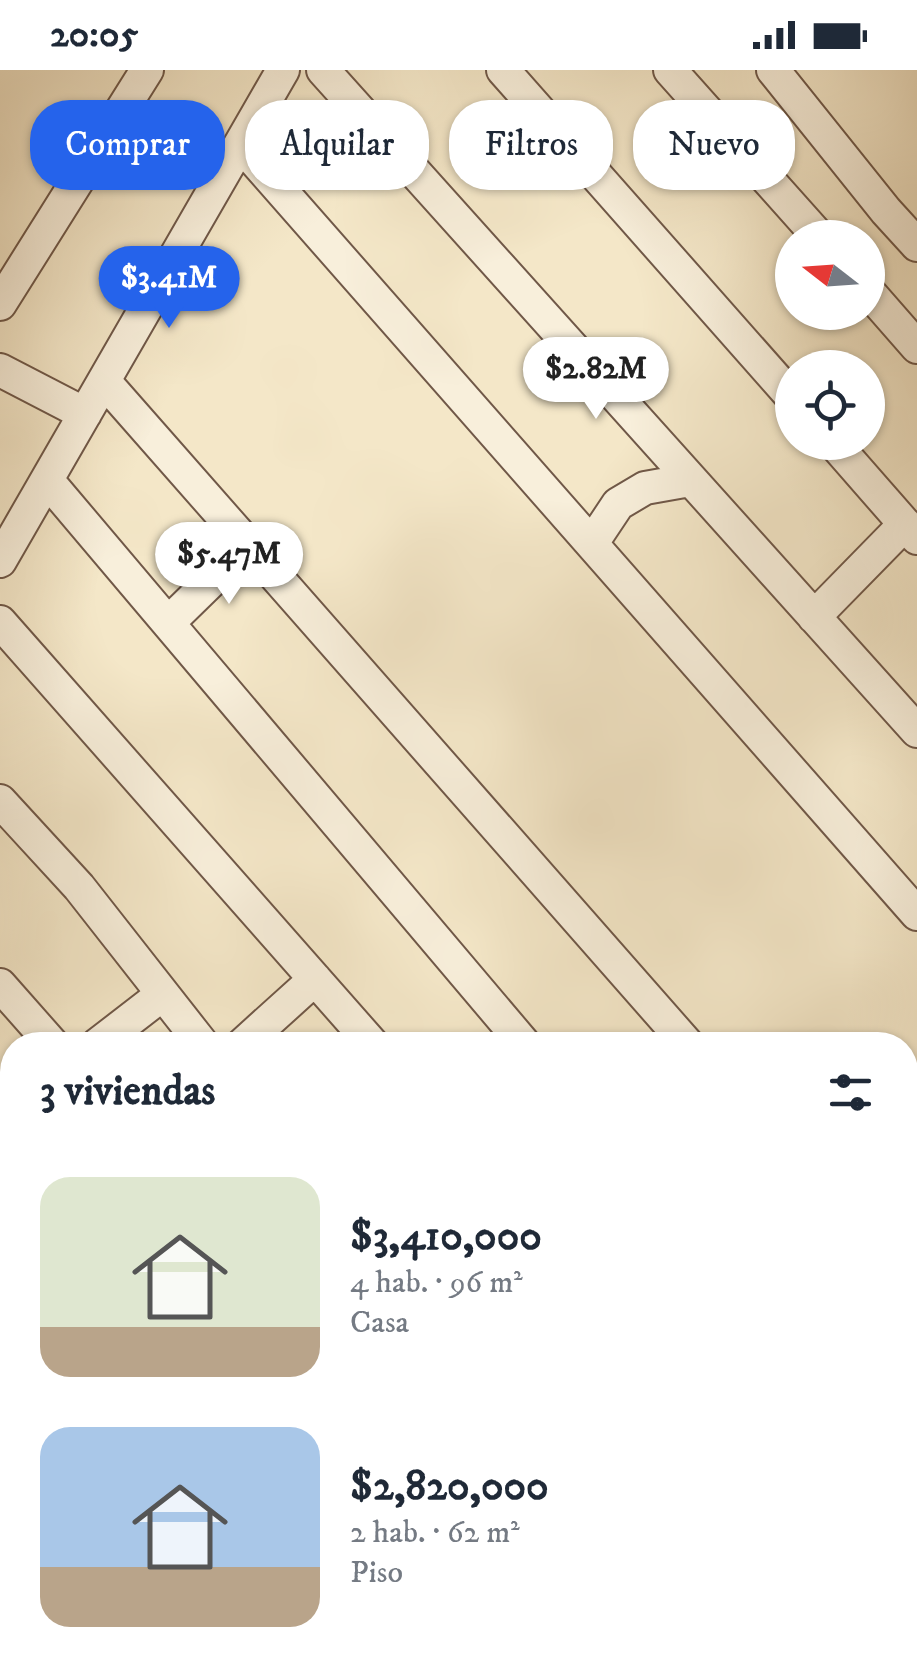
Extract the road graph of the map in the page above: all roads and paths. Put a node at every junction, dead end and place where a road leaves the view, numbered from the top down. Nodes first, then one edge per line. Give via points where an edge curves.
1 (147, 70) edge
2 (283, 70) edge
3 (323, 70) edge
4 (503, 70) edge
5 (670, 70) edge
6 (772, 70) edge
7 (241, 144) junction
8 (804, 220) edge
9 (917, 244) edge
10 (0, 304) edge
11 (885, 310) edge
12 (917, 347) edge
13 (0, 370) edge
14 (775, 378) edge
15 (104, 381) junction
16 (85, 414) junction
17 (848, 460) edge
18 (47, 480) junction
19 (690, 480) junction
20 (911, 531) edge
21 (592, 544) junction
22 (247, 546) junction
23 (0, 561) edge
24 (814, 617) junction
25 (0, 622) edge
26 (168, 623) junction
27 (917, 732) edge
28 (0, 801) edge
29 (917, 914) edge
30 (315, 979) junction
31 (0, 985) edge
32 (163, 994) junction
33 (42, 1032) edge
34 (115, 1032) edge
35 (193, 1032) edge
36 (256, 1032) edge
37 (362, 1032) edge
38 (513, 1032) edge
39 (677, 1032) edge

1 - 10 street
2 - 7 street
3 - 19 street
4 - 14 street
5 - 8 street
6 - 9 street
7 - 15 street
7 - 21 street
11 - 12 street
13 - 16 street
15 - 16 street
15 - 22 street
16 - 18 street
17 - 20 street
18 - 23 street
18 - 26 street
19 - 21 street via 644,488 618,504
19 - 24 street
20 - 24 street
21 - 29 street
22 - 26 street
22 - 39 street
24 - 27 street
25 - 30 street
26 - 38 street
28 - 32 street
30 - 36 street
30 - 37 street
31 - 33 street
32 - 34 street
32 - 35 street

